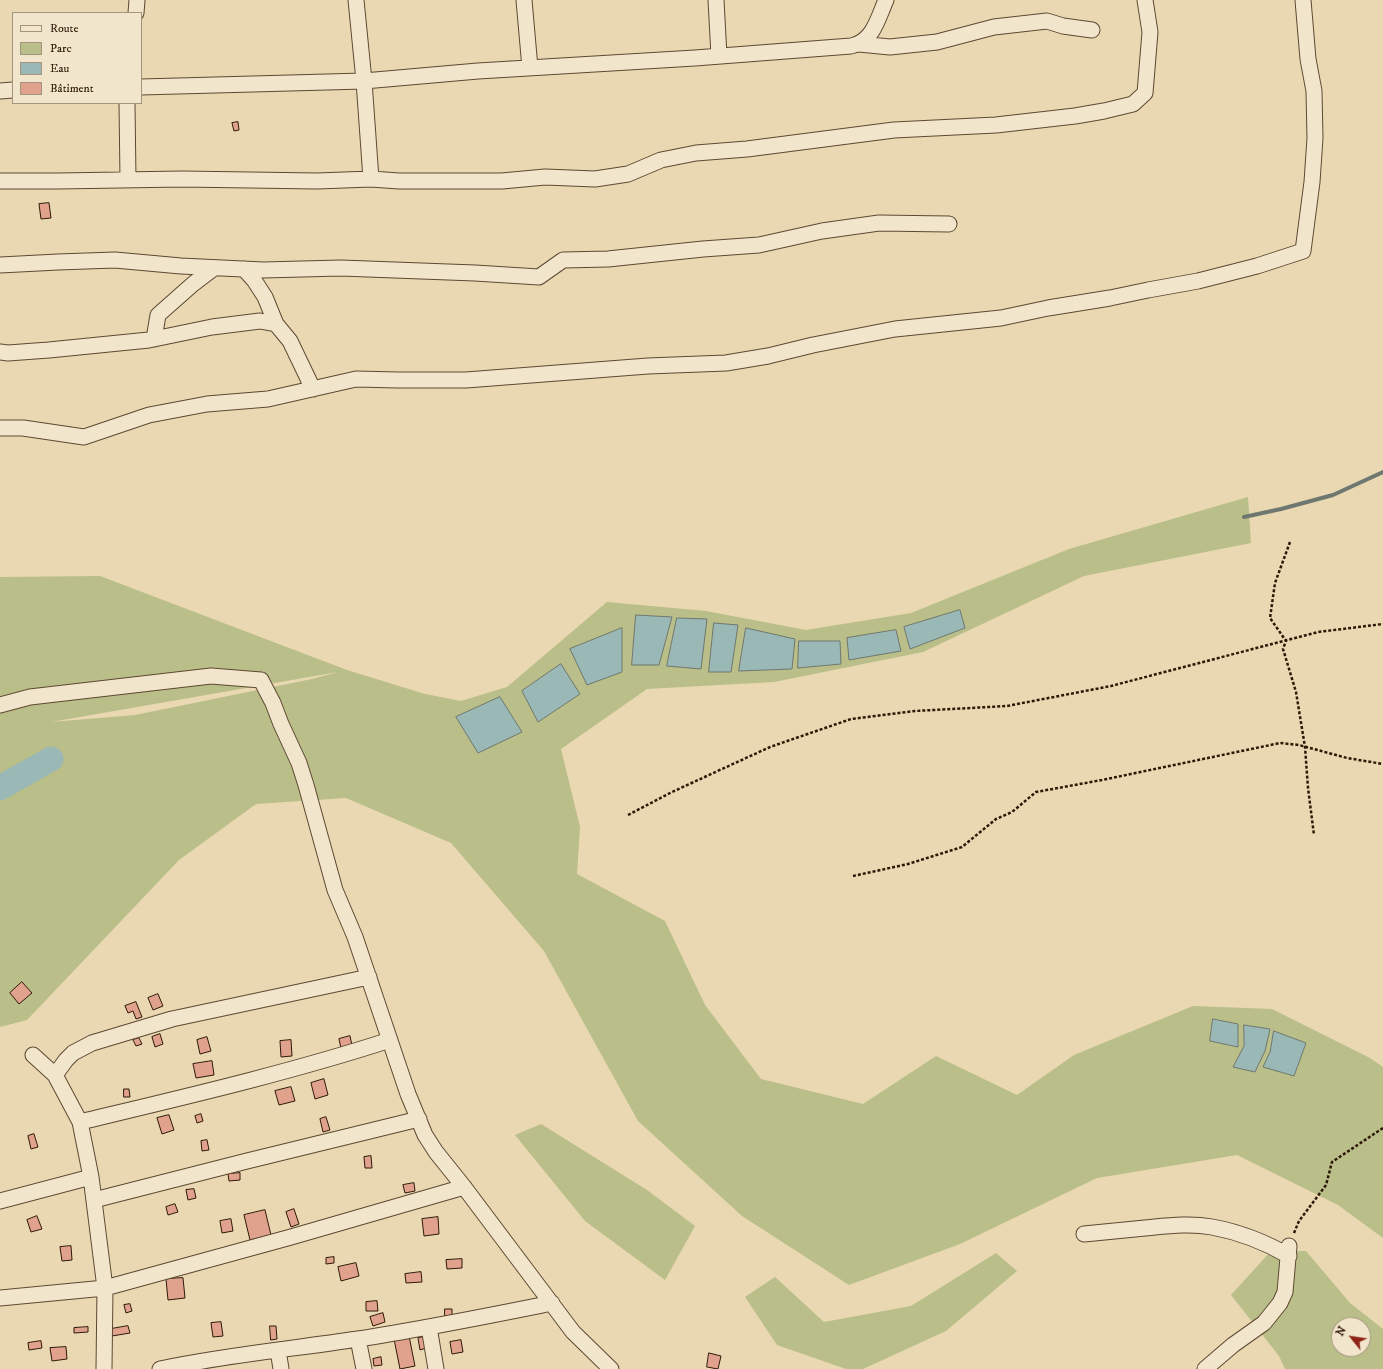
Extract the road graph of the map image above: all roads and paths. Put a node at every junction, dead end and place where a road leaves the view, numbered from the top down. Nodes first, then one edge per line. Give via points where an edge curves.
1 (137, 0) edge
2 (356, 0) edge
3 (524, 0) edge
4 (716, 0) edge
5 (886, 0) edge
6 (1145, 0) edge
7 (1303, 0) edge
8 (136, 12) edge
9 (1092, 30) dead end
10 (859, 44) junction
11 (719, 56) junction
12 (530, 68) junction
13 (364, 82) junction
14 (142, 87) edge
15 (12, 90) edge
16 (0, 91) edge
17 (127, 104) edge
18 (371, 179) junction
19 (128, 180) junction
20 (0, 181) edge
21 (949, 224) dead end
22 (0, 265) edge
23 (214, 268) junction
24 (244, 269) junction
25 (276, 324) junction
26 (154, 339) junction
27 (0, 352) edge
28 (313, 389) junction
29 (0, 428) edge
30 (1290, 542) dead end
31 (1383, 624) edge
32 (1286, 641) junction
33 (0, 705) edge
34 (1305, 747) junction
35 (1383, 764) edge
36 (628, 815) dead end
37 (1314, 835) dead end
38 (853, 876) dead end
39 (369, 977) junction
40 (390, 1040) junction
41 (33, 1056) dead end
42 (54, 1075) junction
43 (419, 1120) junction
44 (80, 1122) junction
45 (1383, 1128) edge
46 (91, 1177) junction
47 (464, 1187) junction
48 (94, 1200) junction
49 (0, 1201) edge
50 (1084, 1234) dead end
51 (1289, 1250) junction
52 (105, 1288) junction
53 (0, 1298) edge
54 (552, 1303) junction
55 (429, 1327) junction
56 (358, 1339) junction
57 (278, 1350) junction
58 (104, 1369) edge
59 (160, 1369) edge
60 (282, 1369) edge
61 (364, 1369) edge
62 (436, 1369) edge
63 (611, 1369) edge
64 (1205, 1369) edge

1 - 8 street
2 - 13 street
3 - 12 street
4 - 11 street
5 - 10 street via 872,32
6 - 18 street via 1150,32 1145,93 1133,104 1104,111 996,125 894,130 696,153 661,160 628,174 602,178 502,181
7 - 28 street via 1308,59 1314,91 1315,138 1303,251 1198,281 1001,318 895,329 726,363 648,366 466,380 356,379
9 - 10 street via 1048,21 994,27 937,42 890,47
10 - 11 street
11 - 12 street
12 - 13 street
13 - 14 street
13 - 18 street
15 - 16 street
17 - 19 street
18 - 19 street
19 - 20 street
21 - 24 street via 879,223 822,231 759,245 608,259 564,260 539,277 341,268
22 - 23 street via 115,260
23 - 24 street
23 - 26 street via 158,315
24 - 25 street via 266,296
25 - 26 street via 260,321 212,326
25 - 28 street via 290,341
26 - 27 street via 56,350
28 - 29 street via 268,399 207,404 149,415 84,437 23,428
30 - 32 path via 1275,582 1270,618
31 - 32 path via 1318,632
32 - 34 path via 1283,649 1296,692
32 - 36 path via 1111,686 1007,706 915,711 851,719 770,747
33 - 39 street via 30,697 211,676 261,680 298,762 335,890
34 - 35 path
34 - 37 path
34 - 38 path via 1280,743 1036,792 1012,812 996,819 962,847 908,864
39 - 40 street
39 - 42 street via 172,1019 92,1043 74,1053
40 - 43 street
40 - 44 street via 336,1058
41 - 42 street
42 - 44 street
43 - 47 street via 436,1152
43 - 48 street
44 - 46 street
45 - 51 path via 1332,1162 1326,1185 1300,1221
46 - 48 street
46 - 49 street
47 - 52 street
47 - 54 street
48 - 52 street
50 - 51 street via 1163,1226 1211,1227
51 - 64 street via 1285,1292 1280,1303 1264,1323
52 - 53 street
52 - 58 street
54 - 55 street
54 - 63 street via 574,1332
55 - 56 street
55 - 62 street
56 - 57 street
56 - 61 street
57 - 59 street
57 - 60 street

